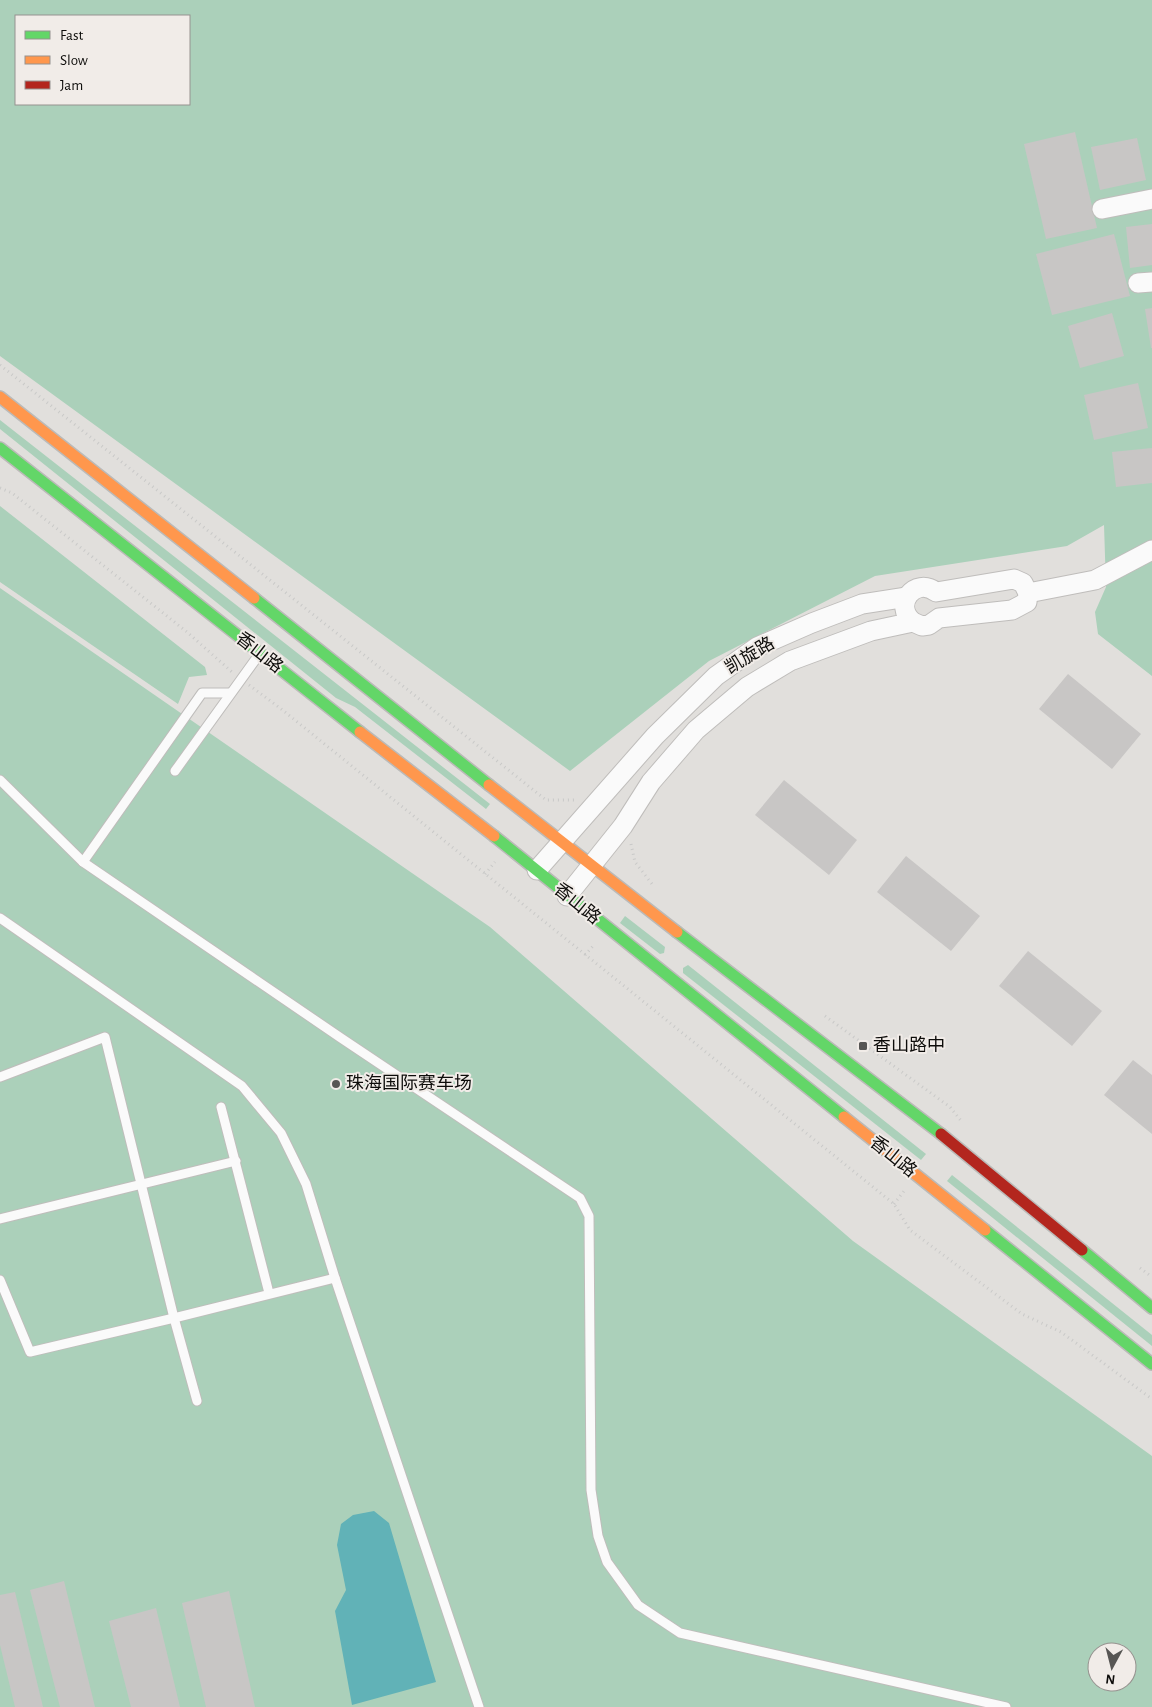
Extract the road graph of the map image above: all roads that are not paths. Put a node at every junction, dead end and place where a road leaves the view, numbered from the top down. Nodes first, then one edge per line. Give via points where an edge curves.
1 (1152, 199) edge
2 (1102, 209) dead end
3 (0, 397) edge
4 (0, 448) edge
5 (1152, 550) edge
6 (936, 592) junction
7 (1028, 593) junction
8 (906, 598) junction
9 (939, 618) junction
10 (913, 622) junction
11 (260, 654) junction
12 (230, 693) junction
13 (175, 771) dead end
14 (0, 780) edge
15 (562, 842) junction
16 (83, 862) junction
17 (591, 866) junction
18 (537, 870) junction
19 (567, 896) junction
20 (0, 918) edge
21 (0, 1077) edge
22 (222, 1107) dead end
23 (236, 1161) junction
24 (141, 1184) junction
25 (0, 1219) edge
26 (335, 1278) junction
27 (0, 1280) edge
28 (270, 1293) junction
29 (1152, 1308) edge
30 (174, 1318) junction
31 (1152, 1364) edge
32 (197, 1402) dead end
33 (478, 1707) edge
34 (1006, 1707) edge

1 - 2 street
3 - 15 main road
4 - 11 main road, 香山路
5 - 7 street via 1095,580
6 - 7 street, 凯旋路 via 1014,579 1023,583
6 - 8 street, 凯旋路 via 922,587
6 - 9 street via 943,606
7 - 9 street, 凯旋路 via 1027,602 1012,610
8 - 10 street via 905,610
8 - 15 street, 凯旋路 via 862,604 812,623 757,647 716,676 655,736
9 - 10 street, 凯旋路 via 922,626
10 - 17 street, 凯旋路 via 831,644 790,661 747,686 683,745 651,782 623,826
11 - 12 lane
11 - 18 main road, 香山路
12 - 13 lane
12 - 16 lane via 202,693
14 - 16 lane
15 - 17 main road
15 - 18 street, 凯旋路
16 - 34 lane via 580,1198 589,1216 591,1490 598,1536 607,1562 638,1605 680,1633
17 - 19 street, 凯旋路
17 - 29 main road via 955,1146
18 - 19 main road, 香山路
19 - 31 main road, 香山路
20 - 26 lane via 242,1086 281,1133 306,1184
21 - 24 lane via 105,1037
22 - 23 lane
23 - 24 lane
23 - 28 lane
24 - 25 lane
24 - 30 lane
26 - 28 lane
26 - 33 lane
27 - 30 lane via 30,1352
28 - 30 lane
30 - 32 lane

